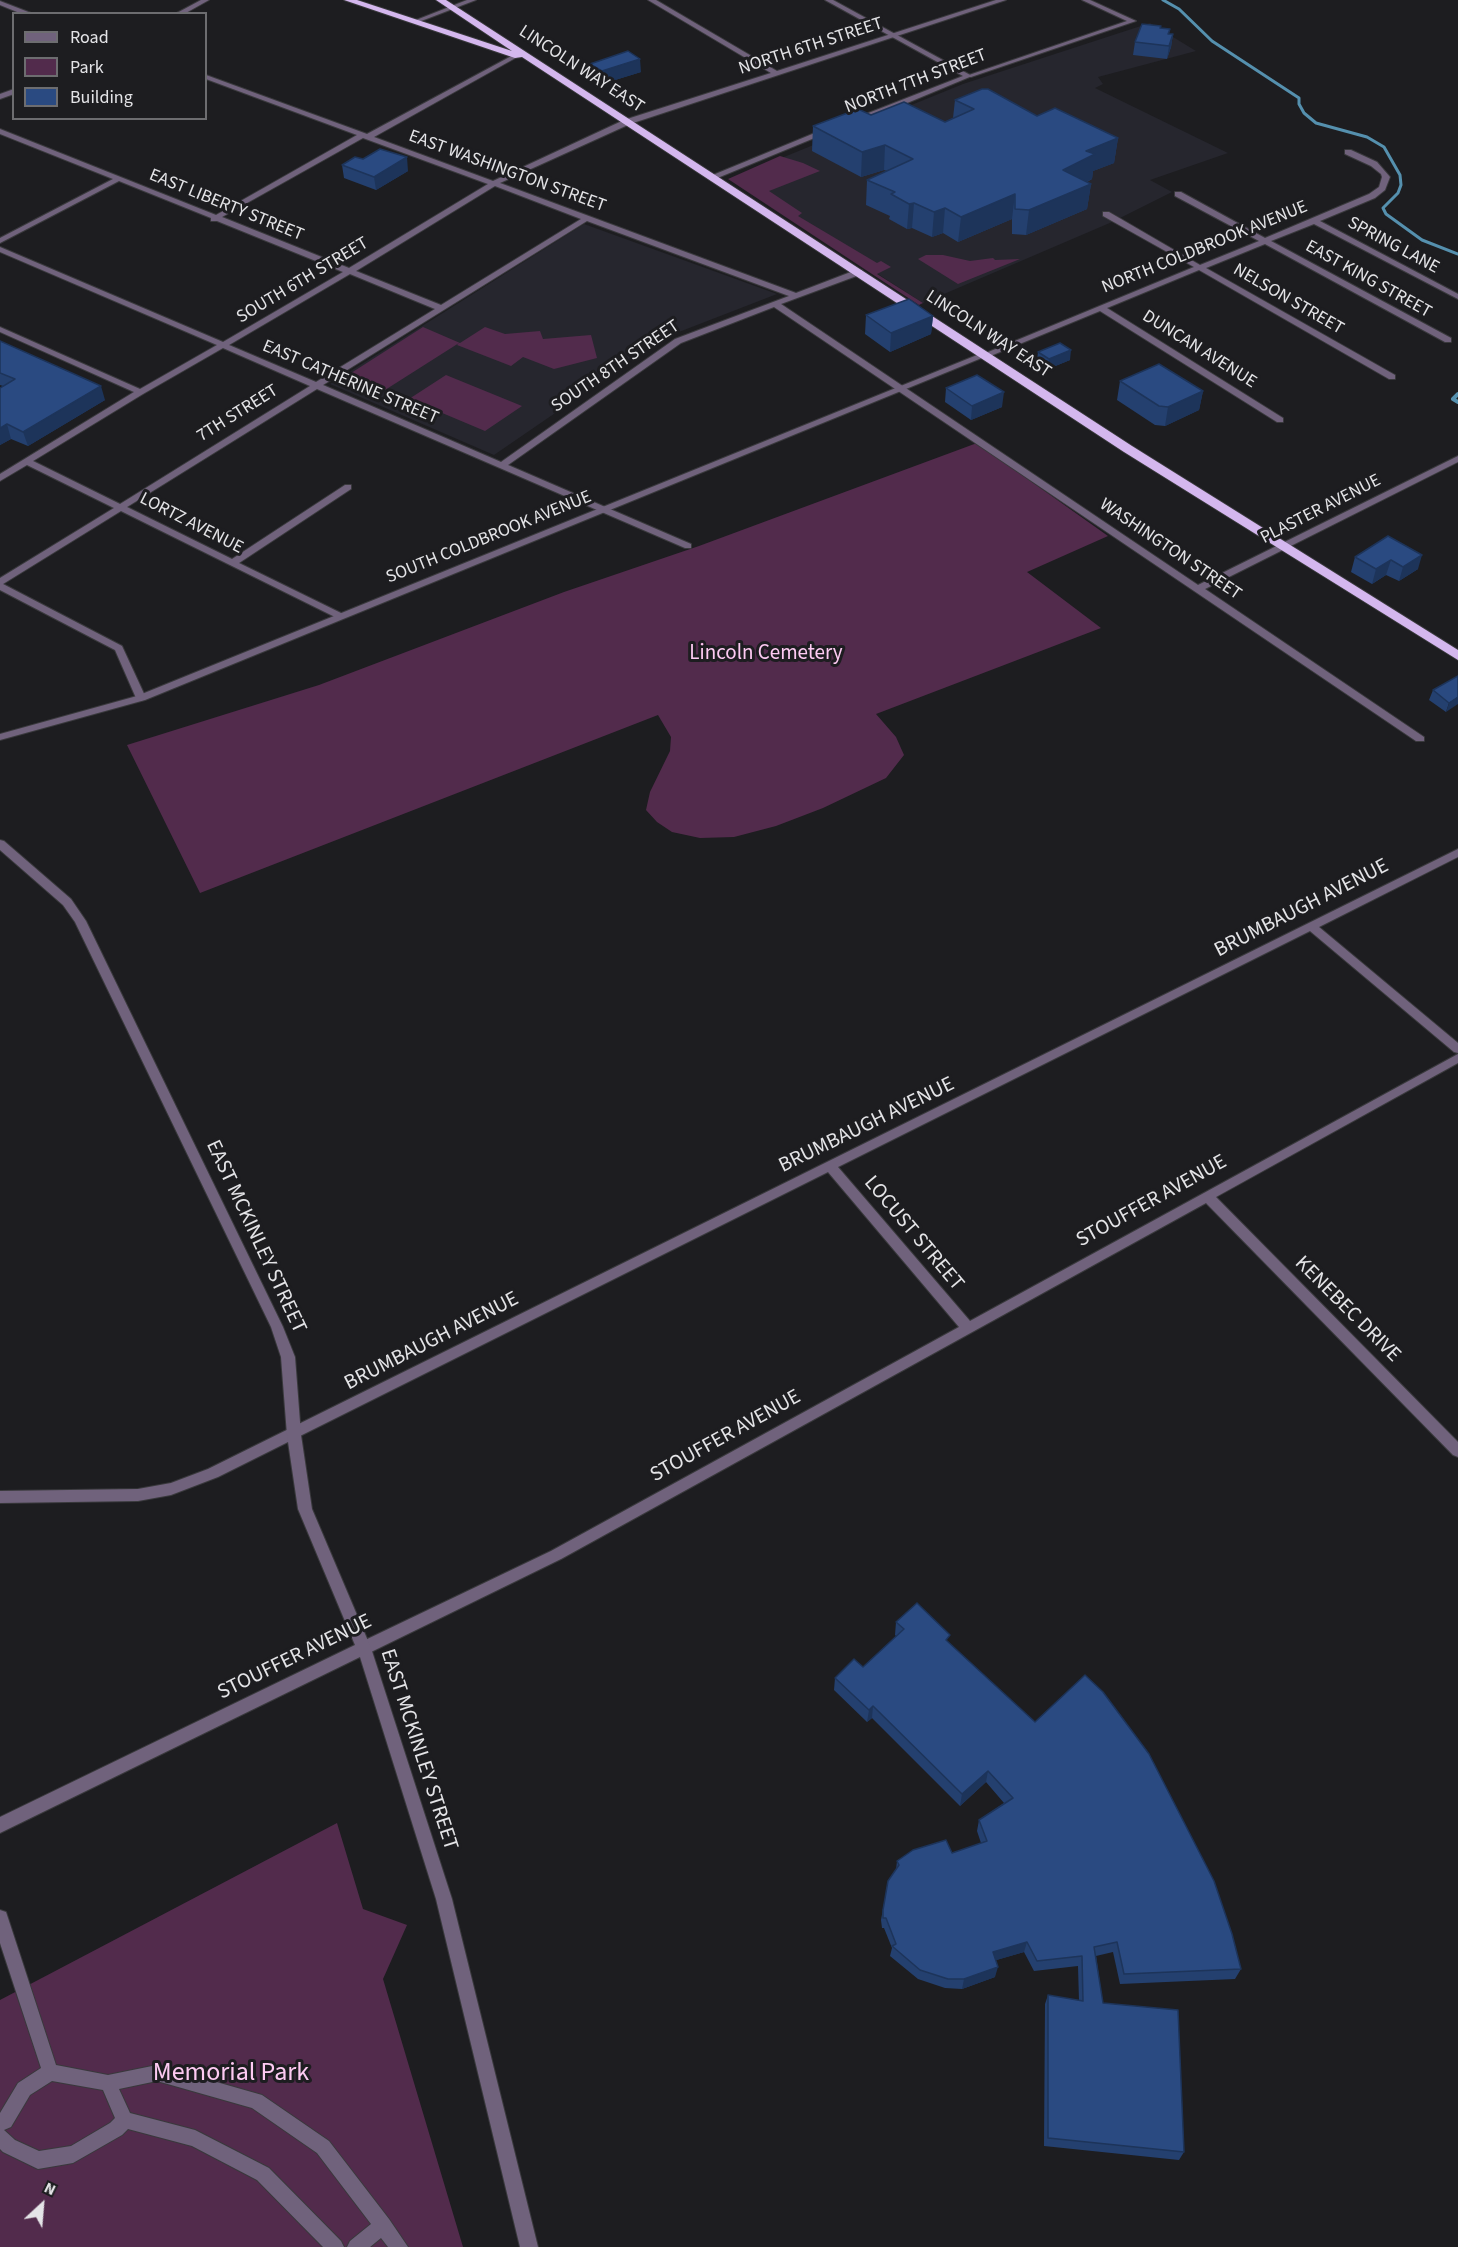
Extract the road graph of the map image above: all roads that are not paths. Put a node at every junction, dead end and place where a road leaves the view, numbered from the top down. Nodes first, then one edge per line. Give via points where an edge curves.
1 (206, 0) edge
2 (348, 0) edge
3 (440, 0) edge
4 (473, 0) edge
5 (651, 0) edge
6 (828, 0) edge
7 (1003, 0) edge
8 (1085, 0) edge
9 (0, 3) edge
10 (452, 8) junction
11 (24, 12) edge
12 (182, 12) edge
13 (414, 22) junction
14 (495, 35) junction
15 (894, 36) junction
16 (478, 44) junction
17 (517, 55) junction
18 (534, 60) junction
19 (777, 74) junction
20 (969, 76) junction
21 (207, 77) edge
22 (627, 122) junction
23 (848, 124) edge
24 (837, 128) edge
25 (0, 131) edge
26 (365, 136) junction
27 (1348, 152) dead end
28 (712, 177) junction
29 (118, 179) junction
30 (495, 183) junction
31 (1179, 194) dead end
32 (1106, 214) dead end
33 (586, 218) junction
34 (214, 219) junction
35 (1314, 221) junction
36 (1264, 240) junction
37 (0, 241) edge
38 (1160, 244) junction
39 (1151, 248) dead end
40 (0, 249) edge
41 (1178, 255) junction
42 (1169, 258) dead end
43 (1202, 267) junction
44 (349, 271) junction
45 (859, 272) junction
46 (797, 296) junction
47 (1458, 297) edge
48 (776, 304) junction
49 (441, 308) junction
50 (1101, 308) junction
51 (0, 329) edge
52 (1448, 340) dead end
53 (223, 346) junction
54 (985, 355) junction
55 (1392, 377) dead end
56 (316, 386) junction
57 (900, 390) junction
58 (140, 392) junction
59 (1280, 420) dead end
60 (1458, 459) edge
61 (28, 462) junction
62 (501, 466) junction
63 (0, 478) edge
64 (348, 487) dead end
65 (121, 507) junction
66 (603, 510) junction
67 (688, 546) dead end
68 (1284, 548) junction
69 (232, 563) junction
70 (0, 584) edge
71 (1198, 589) junction
72 (340, 616) junction
73 (1458, 656) edge
74 (141, 698) junction
75 (0, 737) edge
76 (1420, 739) dead end
77 (0, 844) edge
78 (1458, 853) edge
79 (1312, 927) junction
80 (1458, 1049) edge
81 (1458, 1058) edge
82 (830, 1166) junction
83 (1208, 1196) junction
84 (967, 1327) junction
85 (294, 1434) junction
86 (1458, 1451) edge
87 (0, 1497) edge
88 (364, 1648) junction
89 (0, 1825) edge
90 (0, 1918) edge
91 (50, 2072) junction
92 (108, 2083) junction
93 (125, 2120) junction
94 (0, 2124) edge
95 (0, 2137) edge
96 (383, 2226) junction
97 (335, 2247) edge
98 (356, 2247) edge
99 (399, 2247) edge
100 (529, 2247) edge

1 - 12 street
2 - 13 highway
3 - 10 highway, LINCOLN WAY EAST
4 - 10 street
5 - 19 street
6 - 15 street
7 - 15 street, NORTH 6TH STREET
8 - 20 street, NORTH 7TH STREET via 1133,21
9 - 11 street
10 - 13 street
10 - 14 highway, LINCOLN WAY EAST
13 - 16 highway
14 - 16 highway
14 - 18 highway, LINCOLN WAY EAST
15 - 19 street, NORTH 6TH STREET
15 - 20 street
16 - 17 highway
17 - 18 highway
17 - 26 street
18 - 22 highway, LINCOLN WAY EAST
19 - 22 street, NORTH 6TH STREET
20 - 23 street, NORTH 7TH STREET
21 - 26 street, EAST WASHINGTON STREET
22 - 28 highway, LINCOLN WAY EAST
22 - 30 street, SOUTH 6TH STREET
24 - 28 street, NORTH 7TH STREET
25 - 29 street, EAST LIBERTY STREET
26 - 30 street, EAST WASHINGTON STREET
26 - 34 street
27 - 35 street, NORTH COLDBROOK AVENUE via 1374,164 1384,173 1385,183 1372,196
28 - 45 highway, LINCOLN WAY EAST
29 - 34 street, EAST LIBERTY STREET
29 - 37 street
30 - 33 street, EAST WASHINGTON STREET
30 - 44 street, SOUTH 6TH STREET
31 - 36 street, EAST KING STREET
32 - 38 street, NELSON STREET via 1131,232
33 - 46 street, EAST WASHINGTON STREET
33 - 49 street, 7TH STREET
34 - 44 street, EAST LIBERTY STREET
35 - 36 street, NORTH COLDBROOK AVENUE
35 - 47 street, SPRING LANE
36 - 43 street, NORTH COLDBROOK AVENUE
36 - 52 street, EAST KING STREET
38 - 39 street
38 - 41 street, NELSON STREET
40 - 53 street, EAST CATHERINE STREET
41 - 42 street
41 - 43 street, NELSON STREET
43 - 50 street, NORTH COLDBROOK AVENUE
43 - 55 street, NELSON STREET
44 - 49 street, EAST LIBERTY STREET
44 - 53 street, SOUTH 6TH STREET
45 - 46 street, SOUTH 8TH STREET
45 - 54 highway, LINCOLN WAY EAST
46 - 48 street, SOUTH 8TH STREET
48 - 57 street, WASHINGTON STREET
48 - 62 street, SOUTH 8TH STREET via 678,341
49 - 56 street, 7TH STREET
50 - 54 street, NORTH COLDBROOK AVENUE
50 - 59 street, DUNCAN AVENUE
51 - 58 street
53 - 56 street, EAST CATHERINE STREET
53 - 58 street, SOUTH 6TH STREET
54 - 57 street, SOUTH COLDBROOK AVENUE
54 - 68 highway, LINCOLN WAY EAST
56 - 62 street, EAST CATHERINE STREET
56 - 65 street, 7TH STREET
57 - 66 street, SOUTH COLDBROOK AVENUE
57 - 71 street, WASHINGTON STREET
58 - 61 street, SOUTH 6TH STREET
60 - 68 street, PLASTER AVENUE
61 - 63 street, SOUTH 6TH STREET
61 - 65 street, LORTZ AVENUE
62 - 66 street, EAST CATHERINE STREET
64 - 69 street
65 - 69 street, LORTZ AVENUE
65 - 70 street, 7TH STREET
66 - 67 street, EAST CATHERINE STREET
66 - 72 street, SOUTH COLDBROOK AVENUE
68 - 71 street, PLASTER AVENUE
68 - 73 highway, LINCOLN WAY EAST
69 - 72 street, LORTZ AVENUE
70 - 74 street via 119,648
71 - 76 street, WASHINGTON STREET
72 - 74 street, SOUTH COLDBROOK AVENUE
74 - 75 street, SOUTH COLDBROOK AVENUE
77 - 85 street, EAST MCKINLEY STREET via 67,902 80,921 277,1328 289,1365
78 - 79 street, BRUMBAUGH AVENUE
79 - 80 street
79 - 82 street, BRUMBAUGH AVENUE
81 - 83 street, STOUFFER AVENUE
82 - 84 street, LOCUST STREET
82 - 85 street, BRUMBAUGH AVENUE
83 - 84 street, STOUFFER AVENUE
83 - 86 street, KENEBEC DRIVE
84 - 88 street, STOUFFER AVENUE via 556,1555
85 - 87 street, BRUMBAUGH AVENUE via 171,1489 100,1497
85 - 88 street, EAST MCKINLEY STREET via 305,1509
88 - 89 street, STOUFFER AVENUE
88 - 100 street, EAST MCKINLEY STREET via 444,1899
90 - 91 street
91 - 92 street
91 - 94 street via 24,2089
92 - 93 street
92 - 96 street via 157,2073 256,2101 323,2146
93 - 95 street via 73,2154 38,2160 9,2146
93 - 97 street via 195,2138 263,2174
96 - 98 street
96 - 99 street

